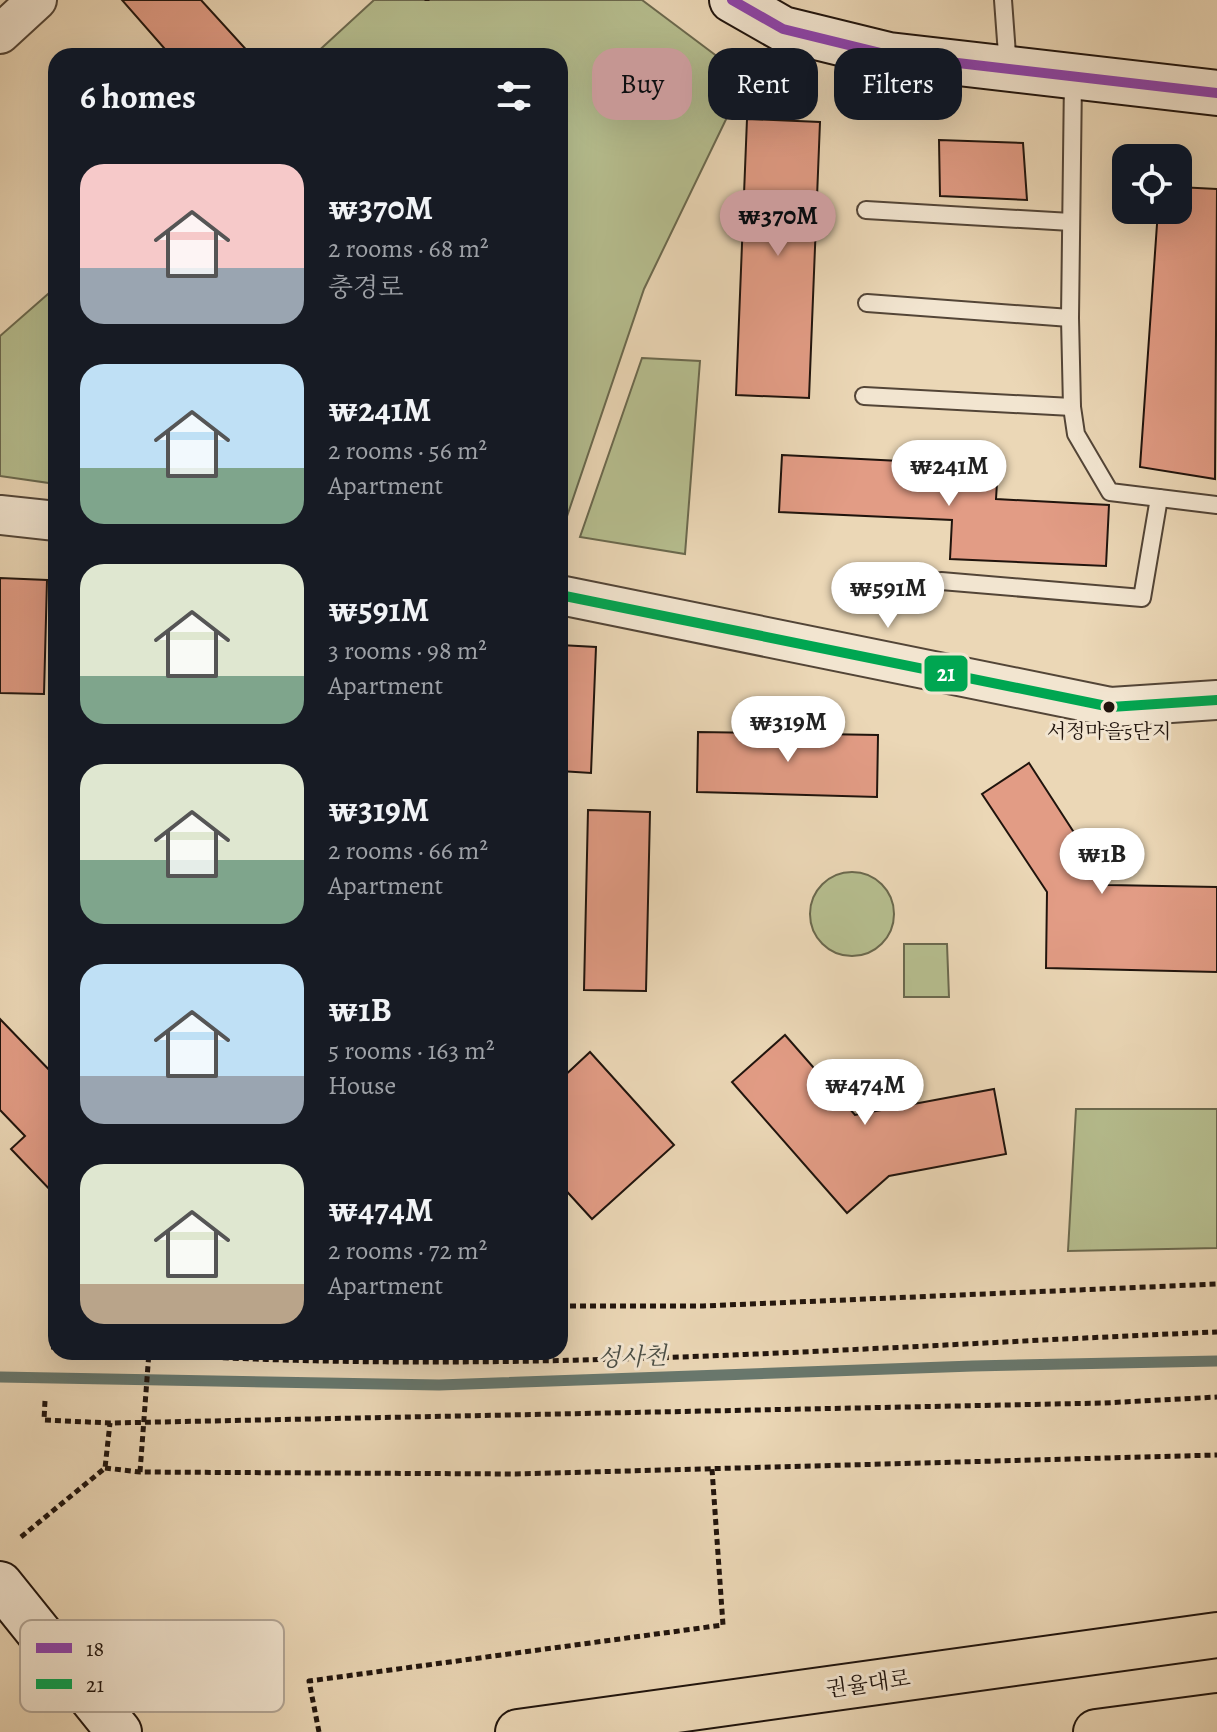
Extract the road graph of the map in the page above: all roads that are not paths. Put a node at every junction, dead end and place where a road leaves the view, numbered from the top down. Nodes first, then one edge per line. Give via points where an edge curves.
1 (37, 0) edge
2 (732, 0) edge
3 (1003, 0) edge
4 (0, 34) edge
5 (1008, 69) junction
6 (1073, 76) junction
7 (1217, 93) edge
8 (866, 210) dead end
9 (1071, 222) junction
10 (867, 303) dead end
11 (1070, 318) junction
12 (864, 396) dead end
13 (1072, 407) junction
14 (1159, 498) junction
15 (1217, 505) edge
16 (0, 515) edge
17 (48, 520) edge
18 (941, 581) dead end
19 (568, 597) edge
20 (1217, 700) edge
21 (0, 1584) edge
22 (1217, 1614) edge
23 (29, 1620) edge
24 (1217, 1635) edge
25 (942, 1672) junction
26 (103, 1712) edge
27 (1217, 1716) edge
28 (119, 1732) edge
29 (518, 1732) edge
30 (1096, 1732) edge

1 - 4 street
2 - 5 main road via 783,29 889,55
3 - 5 lane
5 - 6 main road
6 - 7 main road
6 - 9 lane
8 - 9 lane
9 - 11 lane
10 - 11 lane
11 - 13 lane
12 - 13 lane
13 - 14 lane via 1076,434 1110,492
14 - 15 lane
14 - 18 lane via 1142,598
16 - 17 street
19 - 20 street via 1111,707
21 - 23 main road
22 - 25 highway
24 - 25 highway, 권율대로
25 - 29 highway, 권율대로
26 - 28 main road
27 - 30 highway

